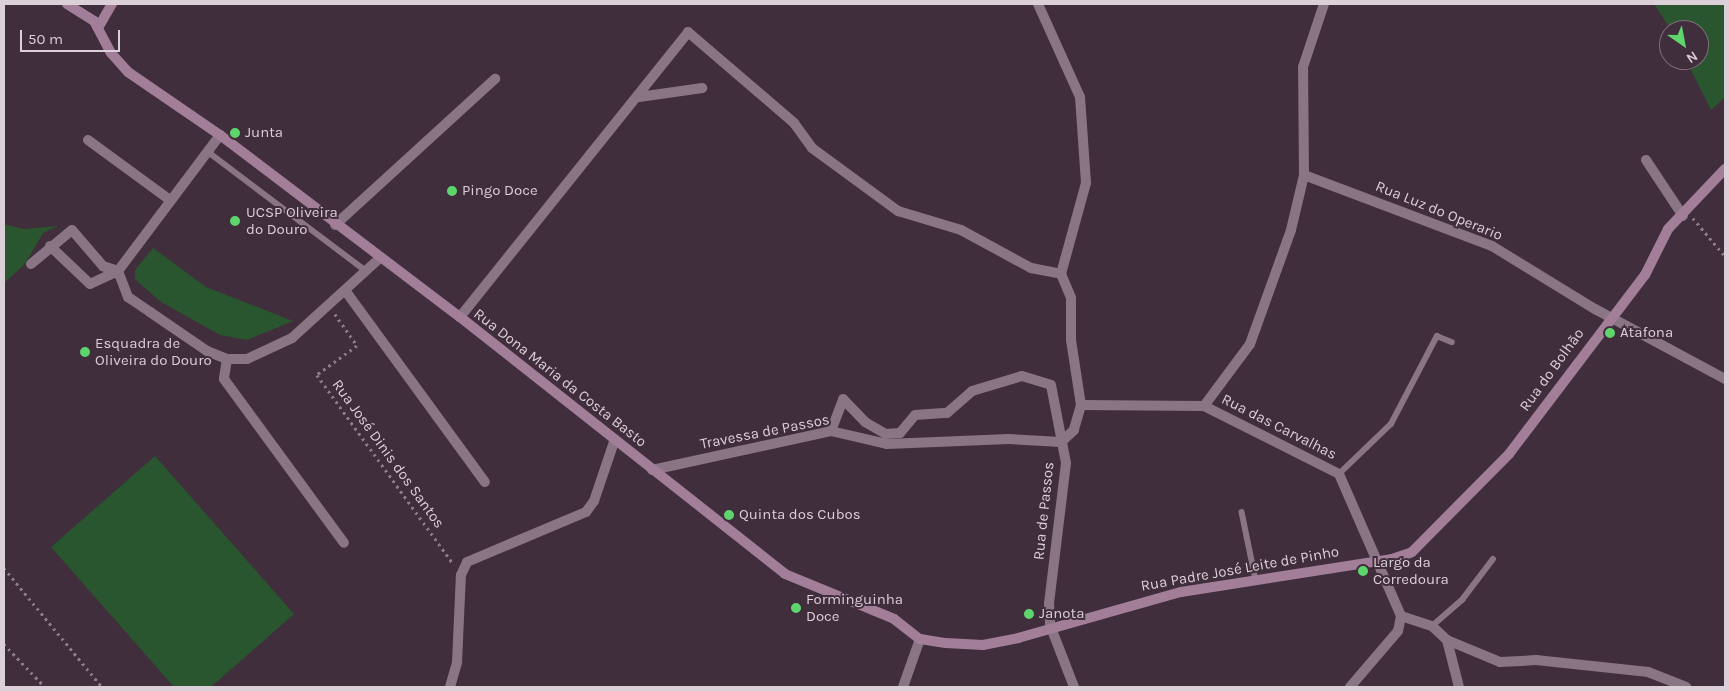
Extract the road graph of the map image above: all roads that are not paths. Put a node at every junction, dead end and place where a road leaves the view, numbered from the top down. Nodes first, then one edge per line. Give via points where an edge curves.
1 (66, 4) edge
2 (112, 4) edge
3 (1038, 4) edge
4 (1324, 4) edge
5 (98, 28) junction
6 (495, 79) dead end
7 (702, 88) dead end
8 (640, 97) junction
9 (220, 135) junction
10 (88, 140) dead end
11 (207, 151) junction
12 (1646, 160) dead end
13 (1304, 175) junction
14 (1723, 176) edge
15 (170, 200) junction
16 (1685, 214) junction
17 (335, 225) junction
18 (50, 246) junction
19 (380, 258) junction
20 (31, 264) dead end
21 (118, 271) junction
22 (366, 271) junction
23 (1061, 274) junction
24 (347, 293) junction
25 (1611, 314) junction
26 (460, 318) junction
27 (1452, 342) dead end
28 (227, 359) junction
29 (1725, 379) edge
30 (1081, 405) junction
31 (1204, 406) junction
32 (832, 431) junction
33 (614, 439) junction
34 (1061, 442) junction
35 (652, 470) junction
36 (1339, 474) junction
37 (485, 482) dead end
38 (1242, 512) dead end
39 (344, 543) dead end
40 (1493, 559) dead end
41 (1378, 560) junction
42 (1256, 580) junction
43 (1401, 616) junction
44 (1050, 625) junction
45 (1432, 626) junction
46 (920, 639) junction
47 (1447, 640) junction
48 (450, 687) edge
49 (904, 687) edge
50 (1074, 687) edge
51 (1350, 687) edge
52 (1458, 687) edge
53 (1686, 687) edge

1 - 5 street, Rua Dona Maria da Costa Basto via 87,14
2 - 5 street
3 - 23 street via 1080,97 1086,183
4 - 13 street via 1311,32 1303,67
5 - 9 street, Rua Dona Maria da Costa Basto via 111,53 128,72
6 - 17 street
7 - 8 street
8 - 23 street via 688,32 794,122 812,148 898,211 961,230 1031,268
8 - 26 street
9 - 11 street
9 - 17 street, Rua Dona Maria da Costa Basto
10 - 15 street
11 - 15 street
11 - 22 lane
12 - 16 street
13 - 25 street, Rua Luz do Operario via 1492,246 1595,309
13 - 31 street via 1291,230 1250,344
14 - 16 street, Rua do Bolhão
15 - 21 street
16 - 25 street, Rua do Bolhão via 1668,229 1645,275
17 - 19 street, Rua Dona Maria da Costa Basto
18 - 20 street
18 - 21 street via 90,284
18 - 21 street via 72,230 103,266
19 - 22 street
19 - 26 street, Rua Dona Maria da Costa Basto
21 - 28 street via 128,297 207,351
22 - 24 street
23 - 30 street via 1071,298 1071,340
24 - 28 street via 264,354
24 - 37 street
25 - 29 street, Rua Luz do Operario
25 - 41 street, Rua do Bolhão via 1486,480 1412,552
26 - 33 street, Rua Dona Maria da Costa Basto
27 - 36 lane via 1437,336 1390,424
28 - 39 street via 224,379
30 - 31 street, Rua das Carvalhas
30 - 34 street, Rua de Passos via 1074,430
31 - 36 street, Rua das Carvalhas
32 - 34 street, Travessa de Passos via 887,444 1009,439
32 - 34 street via 843,399 865,422 886,434 900,433 914,415 947,413 972,391 1022,376 1051,385
32 - 35 street, Travessa de Passos
33 - 35 street, Rua Dona Maria da Costa Basto
33 - 48 street via 594,501 586,512 467,562 461,575 458,654
34 - 44 street, Rua de Passos via 1066,463 1049,604
35 - 46 street, Rua Dona Maria da Costa Basto via 785,574 901,622
36 - 41 street, Rua das Carvalhas
38 - 42 lane
40 - 45 lane via 1462,600
41 - 42 street, Rua Padre José Leite de Pinho
41 - 43 street, Rua das Carvalhas
42 - 44 street, Rua Padre José Leite de Pinho via 1181,592
43 - 45 street
43 - 51 street via 1398,631
44 - 46 street via 983,645
44 - 50 street, Rua de Passos
45 - 47 street
46 - 49 street
47 - 52 street
47 - 53 street via 1500,662 1536,660 1648,672

